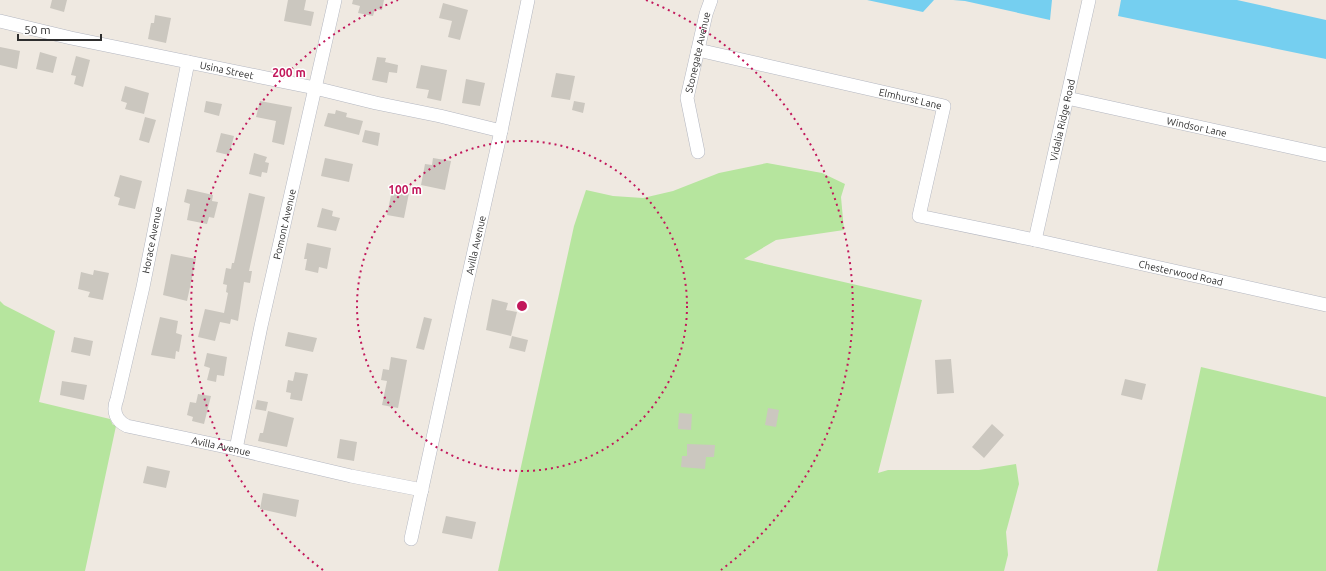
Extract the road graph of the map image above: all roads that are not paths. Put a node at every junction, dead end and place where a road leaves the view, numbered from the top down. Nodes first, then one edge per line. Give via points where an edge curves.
1 (335, 0) edge
2 (528, 0) edge
3 (711, 0) edge
4 (1089, 0) edge
5 (0, 21) edge
6 (698, 50) junction
7 (188, 62) junction
8 (315, 88) junction
9 (1067, 98) junction
10 (501, 131) junction
11 (698, 152) dead end
12 (1326, 155) edge
13 (1035, 240) junction
14 (1326, 306) edge
15 (117, 418) joint
16 (236, 449) junction
17 (422, 490) junction
18 (411, 539) dead end

1 - 8 street, Pomont Avenue
2 - 10 street, Avilla Avenue
3 - 6 street, Stonegate Avenue
4 - 9 street, Vidalia Ridge Road
5 - 7 street, Usina Street
6 - 11 street, Stonegate Avenue via 687,98
6 - 13 street, Elmhurst Lane via 944,106 919,216
7 - 8 street, Usina Street
7 - 15 street, Horace Avenue via 143,287 115,404
8 - 10 street, Usina Street
8 - 16 street, Pomont Avenue
9 - 12 street, Windsor Lane
9 - 13 street, Vidalia Ridge Road
10 - 17 street, Avilla Avenue
13 - 14 street, Chesterwood Road
15 - 16 street, Avilla Avenue via 127,426
16 - 17 street, Avilla Avenue
17 - 18 street, Avilla Avenue

